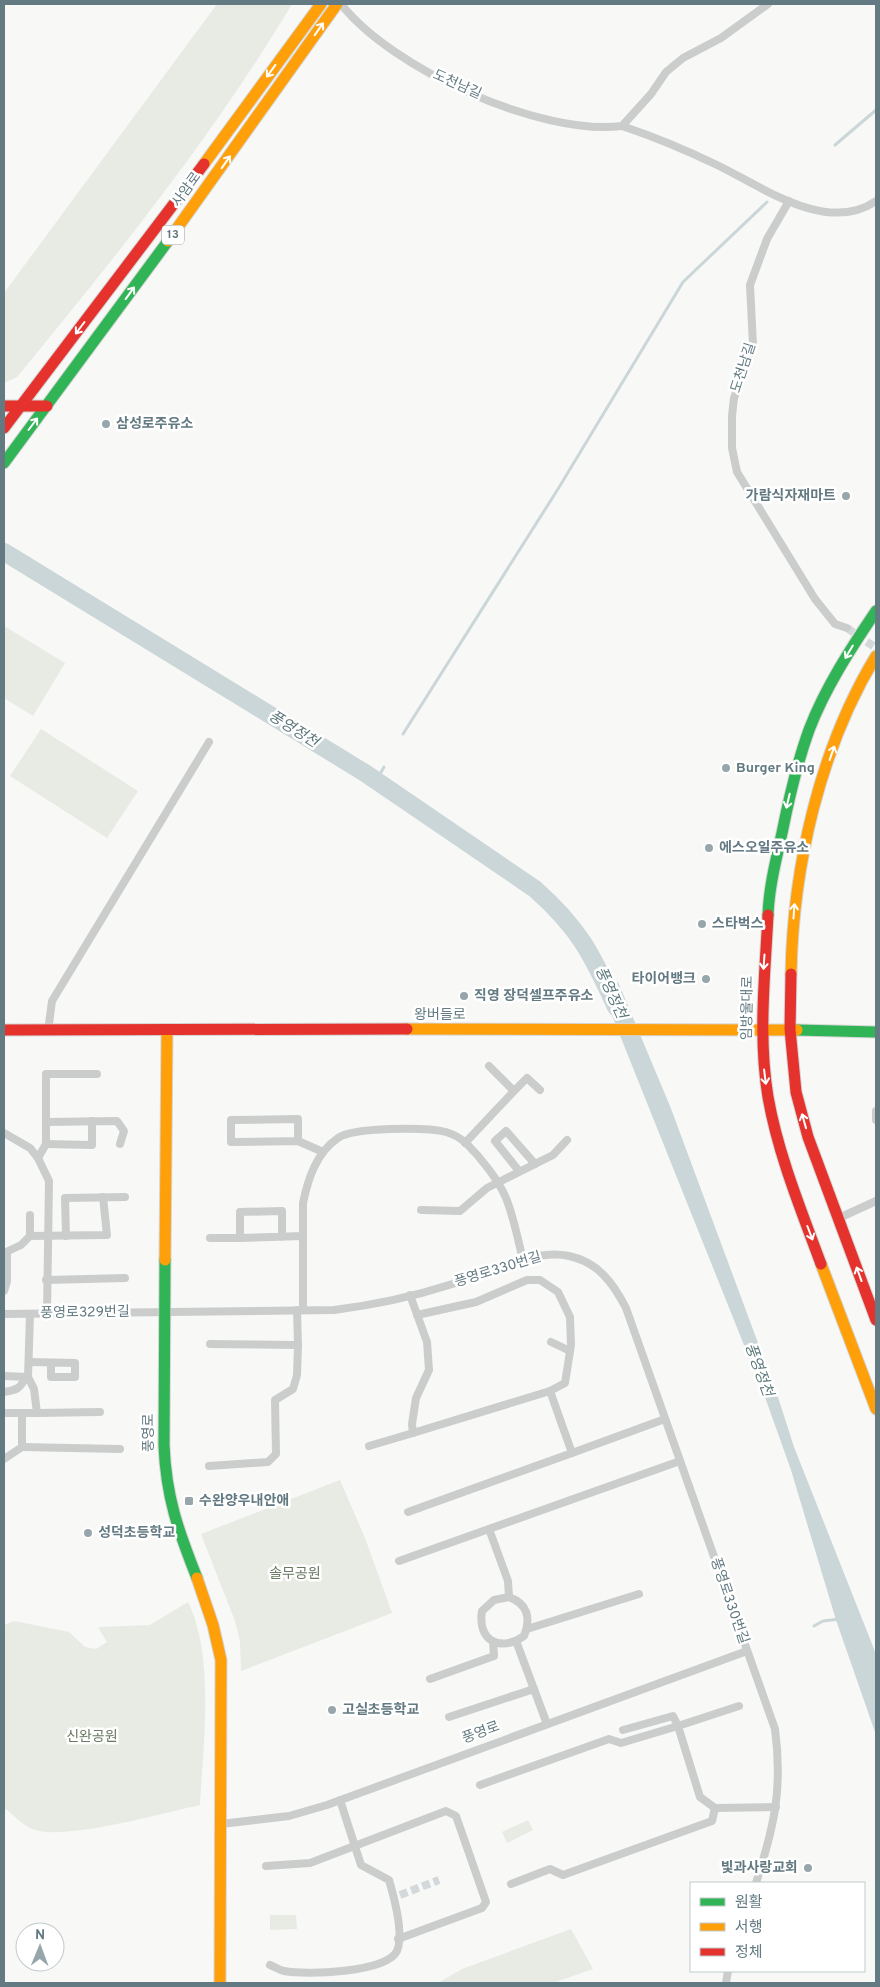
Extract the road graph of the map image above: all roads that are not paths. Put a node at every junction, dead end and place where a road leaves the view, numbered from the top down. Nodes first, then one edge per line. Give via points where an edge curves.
1 (337, 4) edge
2 (342, 4) edge
3 (768, 4) edge
4 (317, 6) edge
5 (622, 126) junction
6 (789, 201) junction
7 (876, 201) edge
8 (4, 406) edge
9 (47, 406) junction
10 (20, 407) junction
11 (4, 428) edge
12 (4, 463) edge
13 (876, 611) edge
14 (847, 628) tunnel mouth
15 (876, 656) edge
16 (209, 742) dead end
17 (762, 1029) junction
18 (4, 1030) edge
19 (790, 1030) junction
20 (48, 1031) junction
21 (166, 1032) junction
22 (876, 1032) edge
23 (489, 1066) dead end
24 (97, 1074) dead end
25 (540, 1090) dead end
26 (514, 1091) junction
27 (876, 1111) edge
28 (876, 1120) edge
29 (92, 1121) junction
30 (48, 1122) junction
31 (4, 1133) edge
32 (567, 1140) dead end
33 (298, 1141) junction
34 (465, 1143) junction
35 (46, 1144) junction
36 (120, 1144) dead end
37 (323, 1152) junction
38 (38, 1158) junction
39 (536, 1164) junction
40 (519, 1171) junction
41 (496, 1183) junction
42 (103, 1197) junction
43 (125, 1197) dead end
44 (876, 1201) edge
45 (422, 1210) dead end
46 (30, 1215) dead end
47 (839, 1218) junction
48 (30, 1236) junction
49 (47, 1236) junction
50 (66, 1236) junction
51 (303, 1236) junction
52 (282, 1237) junction
53 (210, 1238) dead end
54 (240, 1238) junction
55 (5, 1252) edge
56 (523, 1260) junction
57 (125, 1278) dead end
58 (46, 1280) junction
59 (4, 1291) edge
60 (410, 1295) junction
61 (300, 1310) junction
62 (165, 1311) junction
63 (4, 1314) edge
64 (30, 1314) junction
65 (47, 1314) junction
66 (417, 1315) junction
67 (876, 1320) edge
68 (551, 1342) dead end
69 (210, 1344) dead end
70 (298, 1345) junction
71 (570, 1351) junction
72 (29, 1362) junction
73 (51, 1362) dead end
74 (4, 1376) edge
75 (27, 1377) junction
76 (550, 1391) junction
77 (4, 1392) edge
78 (876, 1409) edge
79 (100, 1412) dead end
80 (4, 1413) edge
81 (22, 1413) junction
82 (38, 1413) junction
83 (665, 1418) junction
84 (413, 1433) junction
85 (368, 1446) dead end
86 (22, 1447) junction
87 (120, 1449) dead end
88 (572, 1453) junction
89 (4, 1459) edge
90 (680, 1461) junction
91 (209, 1466) dead end
92 (408, 1512) dead end
93 (489, 1529) junction
94 (399, 1561) dead end
95 (639, 1594) dead end
96 (509, 1597) junction
97 (526, 1629) junction
98 (516, 1641) junction
99 (493, 1642) junction
100 (746, 1651) junction
101 (430, 1679) dead end
102 (534, 1690) junction
103 (739, 1706) dead end
104 (449, 1718) dead end
105 (547, 1724) junction
106 (678, 1726) junction
107 (623, 1730) dead end
108 (480, 1785) dead end
109 (340, 1800) junction
110 (776, 1807) junction
111 (715, 1808) junction
112 (221, 1824) junction
113 (354, 1846) junction
114 (266, 1866) dead end
115 (756, 1882) edge
116 (511, 1884) dead end
117 (398, 1939) junction
118 (270, 1964) dead end
119 (220, 1983) edge

9 -> 1 main road, 사암로 / 13
2 - 5 street, 도천남길 via 352,18 389,49 442,80 546,120 590,127
3 - 5 street via 666,72
4 -> 10 main road, 사암로 / 13 via 202,167
5 - 6 street, 도천남길 via 664,140
6 - 7 street via 819,210 837,211 858,209
6 - 14 street, 도천남길 via 767,239 750,285 754,346 734,398 733,457 737,472 815,599 835,624
8 - 10 main road
9 - 10 main road
12 -> 9 main road, 사암로 / 13
10 - 11 main road, 사암로 / 13
13 -> 17 main road, 임방울대로 via 821,704 809,730 790,793 770,890
19 -> 15 main road via 792,927 802,856 840,728
16 - 20 street via 52,1001
17 - 19 main road, 왕버들로
17 - 21 main road, 왕버들로
17 -> 78 main road, 임방울대로 via 768,1097 778,1139
18 - 20 main road, 왕버들로
19 - 22 main road, 왕버들로
47 -> 19 main road via 808,1137 796,1092
20 - 21 main road, 왕버들로
21 - 62 main road, 풍영로
23 - 26 street
24 - 30 street via 46,1074
25 - 26 street via 527,1078
26 - 34 street
27 - 28 street
29 - 30 street
29 - 35 street via 92,1145
29 - 36 street via 117,1121 124,1131
30 - 35 street
31 - 38 street via 30,1148
32 - 39 street via 553,1156
33 - 33 street via 231,1142 231,1120 298,1119
33 - 37 street
34 - 37 street via 440,1131 360,1130 339,1137
34 - 41 street
35 - 38 street
37 - 51 street via 306,1188
38 - 49 street via 49,1181
39 - 40 street
39 - 40 street via 506,1131 495,1141
40 - 41 street
41 - 45 street via 460,1211
41 - 56 street via 505,1198
42 - 43 street
42 - 50 street via 65,1198
42 - 50 street via 107,1235
44 - 47 street
46 - 48 street
67 -> 47 main road
48 - 49 street
48 - 55 street via 21,1245
49 - 50 street
49 - 58 street
51 - 52 street
51 - 61 street
52 - 54 street
52 - 54 street via 282,1211 240,1212
53 - 54 street
55 - 59 street via 7,1281
56 - 60 street, 풍영로330번길 via 448,1286
56 - 83 street, 풍영로330번길 via 544,1254 570,1256 594,1266 614,1284 626,1308
57 - 58 street
58 - 65 street
60 - 61 street, 풍영로330번길 via 355,1307
60 - 66 street
61 - 62 street, 풍영로330번길
61 - 70 street
62 - 65 street, 풍영로329번길
62 - 112 main road, 풍영로 via 166,1478 175,1524 213,1618 218,1642 222,1687
63 - 64 street, 풍영로329번길
64 - 65 street, 풍영로329번길
64 - 72 street
66 - 71 street via 476,1302 527,1280 540,1280 558,1292 570,1317
66 - 84 street via 427,1342 429,1370 416,1398
68 - 71 street
69 - 70 street
70 - 91 street via 293,1389 275,1400 276,1454 268,1462
71 - 76 street via 565,1383
72 - 73 street
72 - 75 street
74 - 75 street
75 - 77 street via 16,1390
75 - 82 street via 34,1389
76 - 84 street
76 - 88 street
79 - 82 street
80 - 81 street
81 - 82 street
81 - 86 street
83 - 88 street
83 - 90 street, 풍영로330번길
84 - 85 street
86 - 87 street
86 - 89 street
88 - 92 street
90 - 93 street
90 - 100 street, 풍영로330번길
93 - 94 street
93 - 96 street via 508,1581
95 - 97 street
96 - 97 street via 526,1609
96 - 99 street via 494,1600 482,1611 481,1626
97 - 98 street via 524,1636
98 - 99 street
98 - 102 street
99 - 101 street via 494,1656
100 - 105 street, 풍영로
100 - 110 street, 풍영로330번길 via 775,1729 780,1781
102 - 104 street
102 - 105 street
103 - 106 street
105 - 109 street, 풍영로
106 - 107 street via 672,1716
106 - 108 street via 621,1743 609,1739
106 - 111 street via 700,1797
109 - 112 street, 풍영로 via 289,1816
109 - 113 street
110 - 111 street
110 - 115 street, 풍영로330번길
111 - 116 street via 712,1821 563,1875 550,1868
112 - 119 main road, 풍영로
113 - 114 street via 310,1863
113 - 117 street via 361,1865 389,1880 397,1896
113 - 117 street via 446,1811 456,1816 486,1902 482,1908
117 - 118 street via 397,1951 389,1961 374,1966 348,1971 286,1972

